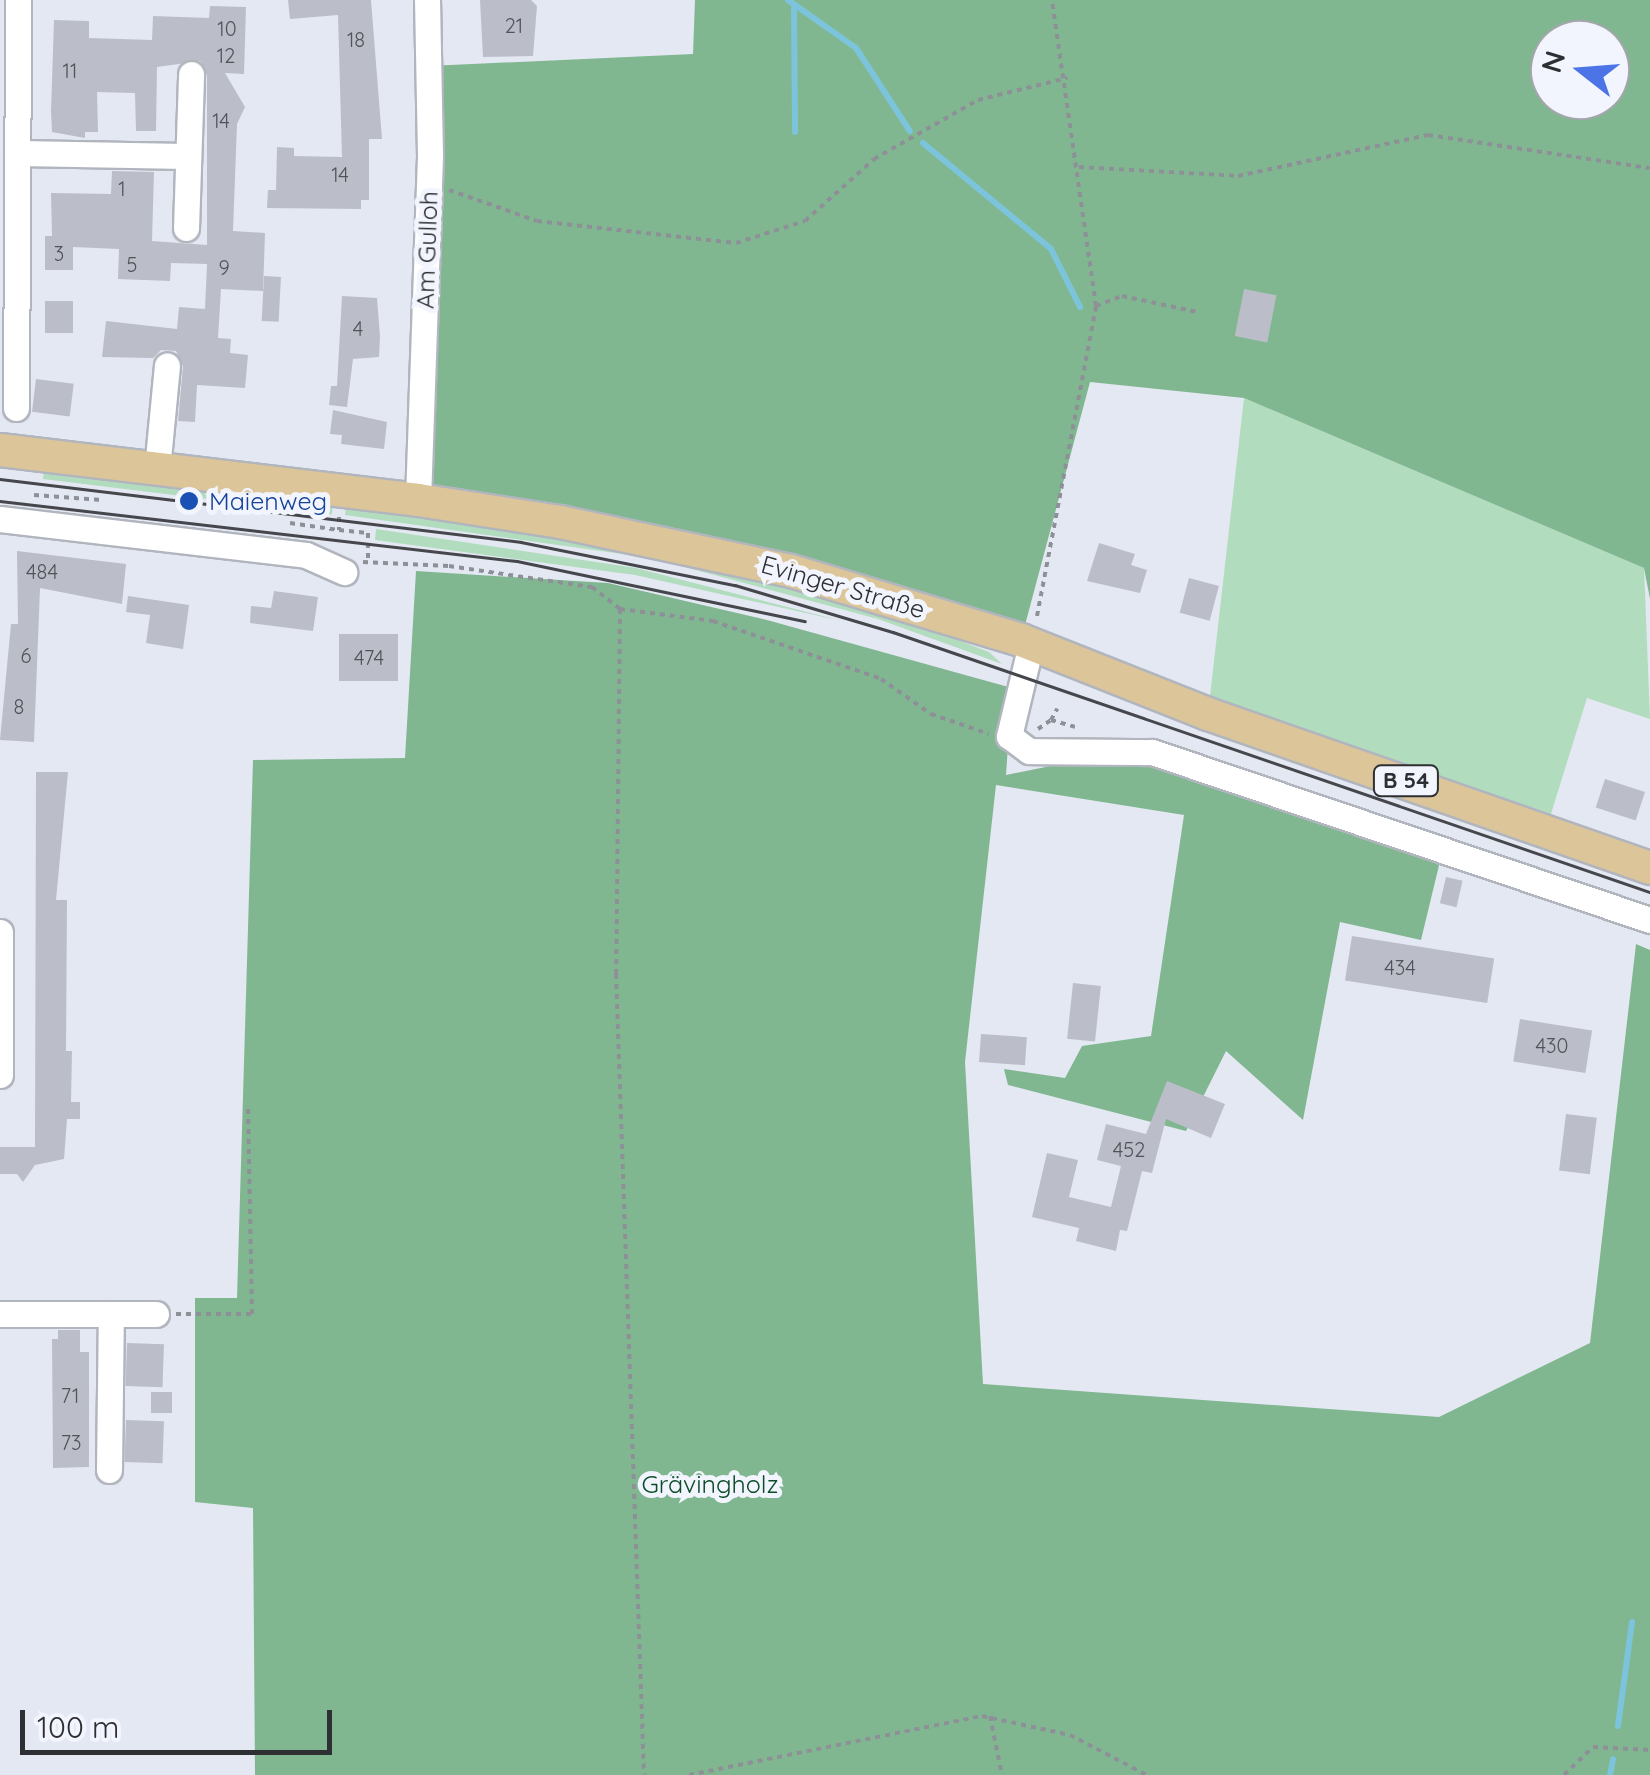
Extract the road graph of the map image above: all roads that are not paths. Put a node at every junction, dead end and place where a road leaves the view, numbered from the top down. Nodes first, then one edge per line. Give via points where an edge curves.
1 (18, 0) edge
2 (427, 0) edge
3 (191, 74) dead end
4 (17, 153) junction
5 (188, 156) junction
6 (9, 193) edge
7 (186, 228) dead end
8 (167, 365) dead end
9 (16, 408) dead end
10 (0, 450) edge
11 (157, 470) junction
12 (418, 500) junction
13 (0, 519) edge
14 (344, 572) road end
15 (1030, 644) junction
16 (1650, 868) edge
17 (1650, 920) edge
18 (0, 932) edge
19 (0, 1075) edge
20 (0, 1314) edge
21 (111, 1314) junction
22 (156, 1314) road end
23 (110, 1470) dead end

1 - 4 street
2 - 12 street, Am Gulloh via 429,183
3 - 5 street
4 - 5 street
4 - 6 street
5 - 7 street
6 - 9 street
8 - 11 street
10 - 11 main road, Evinger Straße / B 54
11 - 12 main road, Evinger Straße / B 54
12 - 15 main road, Evinger Straße / B 54 via 715,553 892,598
13 - 14 street via 306,555
15 - 16 main road, Evinger Straße / B 54 via 1208,714
15 - 17 street via 1008,736 1029,751 1152,752
18 - 19 street
20 - 21 street
21 - 22 street
21 - 23 street

